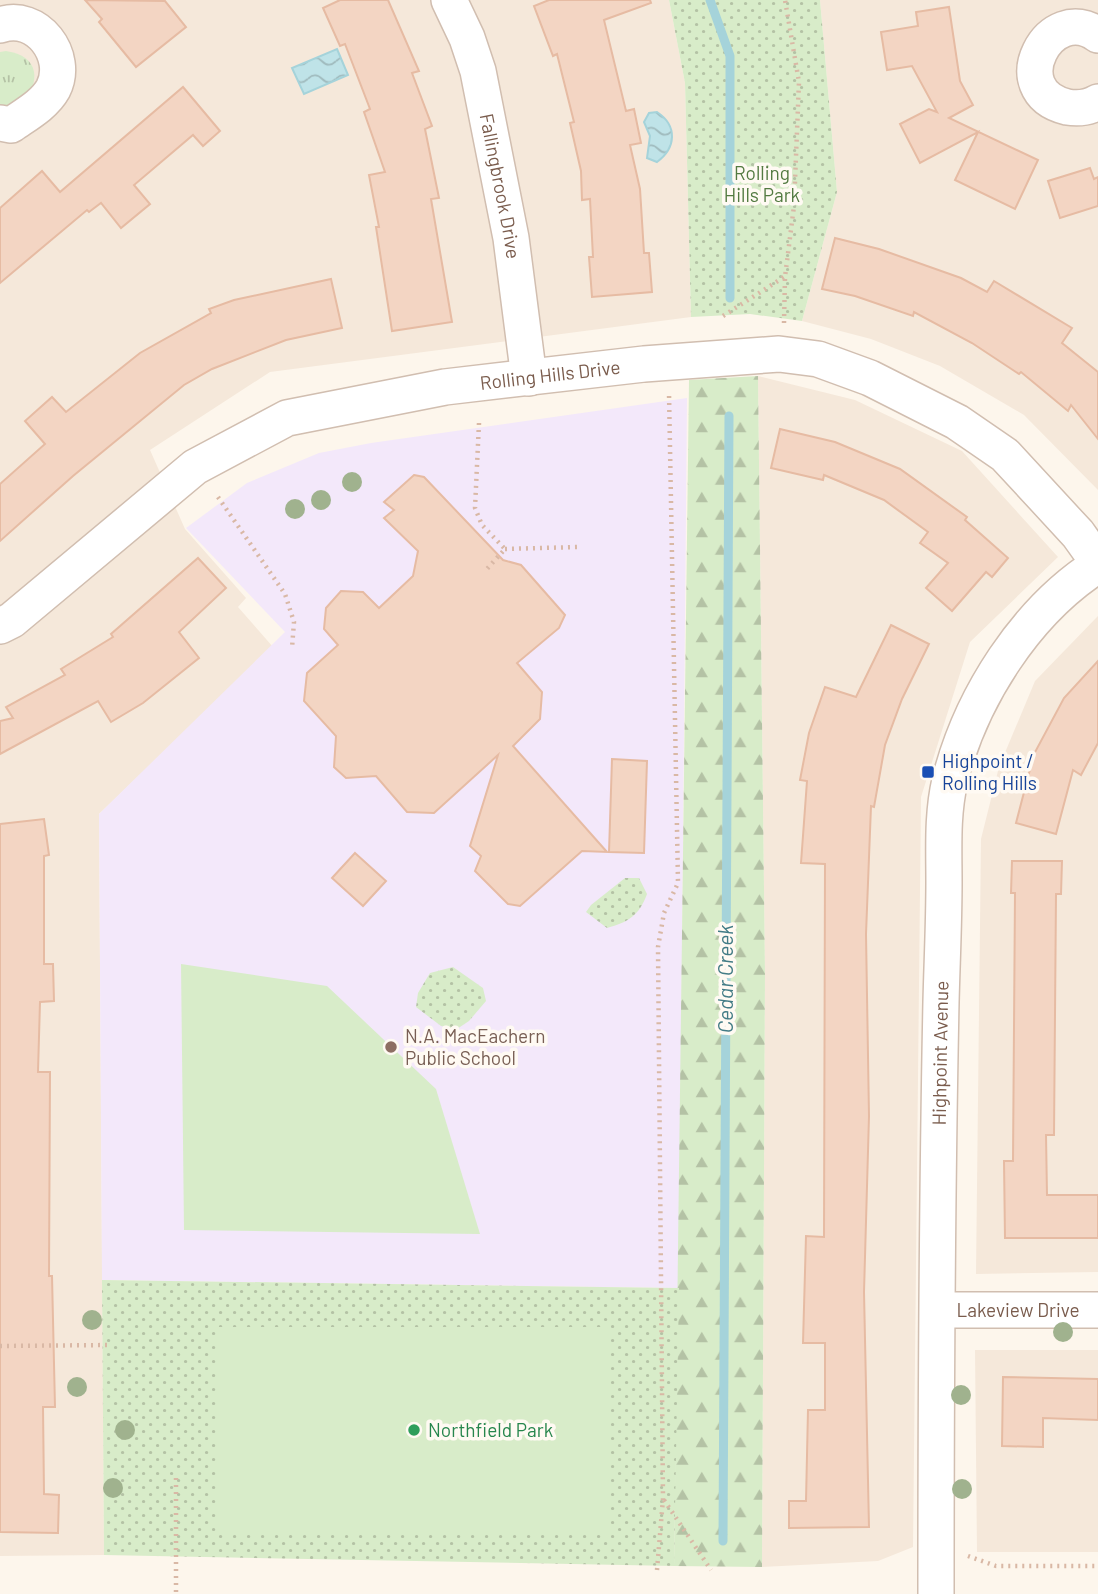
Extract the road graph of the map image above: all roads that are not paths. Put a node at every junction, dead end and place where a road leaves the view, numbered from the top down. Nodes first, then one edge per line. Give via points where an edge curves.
1 (449, 0) edge
2 (1079, 21) edge
3 (0, 25) edge
4 (1098, 102) edge
5 (4, 127) edge
6 (529, 378) junction
7 (1098, 563) edge
8 (0, 626) edge
9 (938, 1310) junction
10 (1098, 1310) edge
11 (936, 1594) edge

1 - 6 street, Fallingbrook Drive via 478,71 511,238
2 - 4 street via 1048,37 1034,62 1035,76 1045,96 1056,104 1077,109
3 - 5 street via 28,25 46,38 57,60 51,93
6 - 7 street, Rolling Hills Drive via 779,354 818,359 870,378 957,422 1005,455 1078,534
6 - 8 street, Rolling Hills Drive via 445,387 287,418 195,467
7 - 9 street, Highpoint Avenue via 1071,583 1011,650 976,712 950,782 942,828
9 - 10 street, Lakeview Drive
9 - 11 street, Highpoint Avenue

